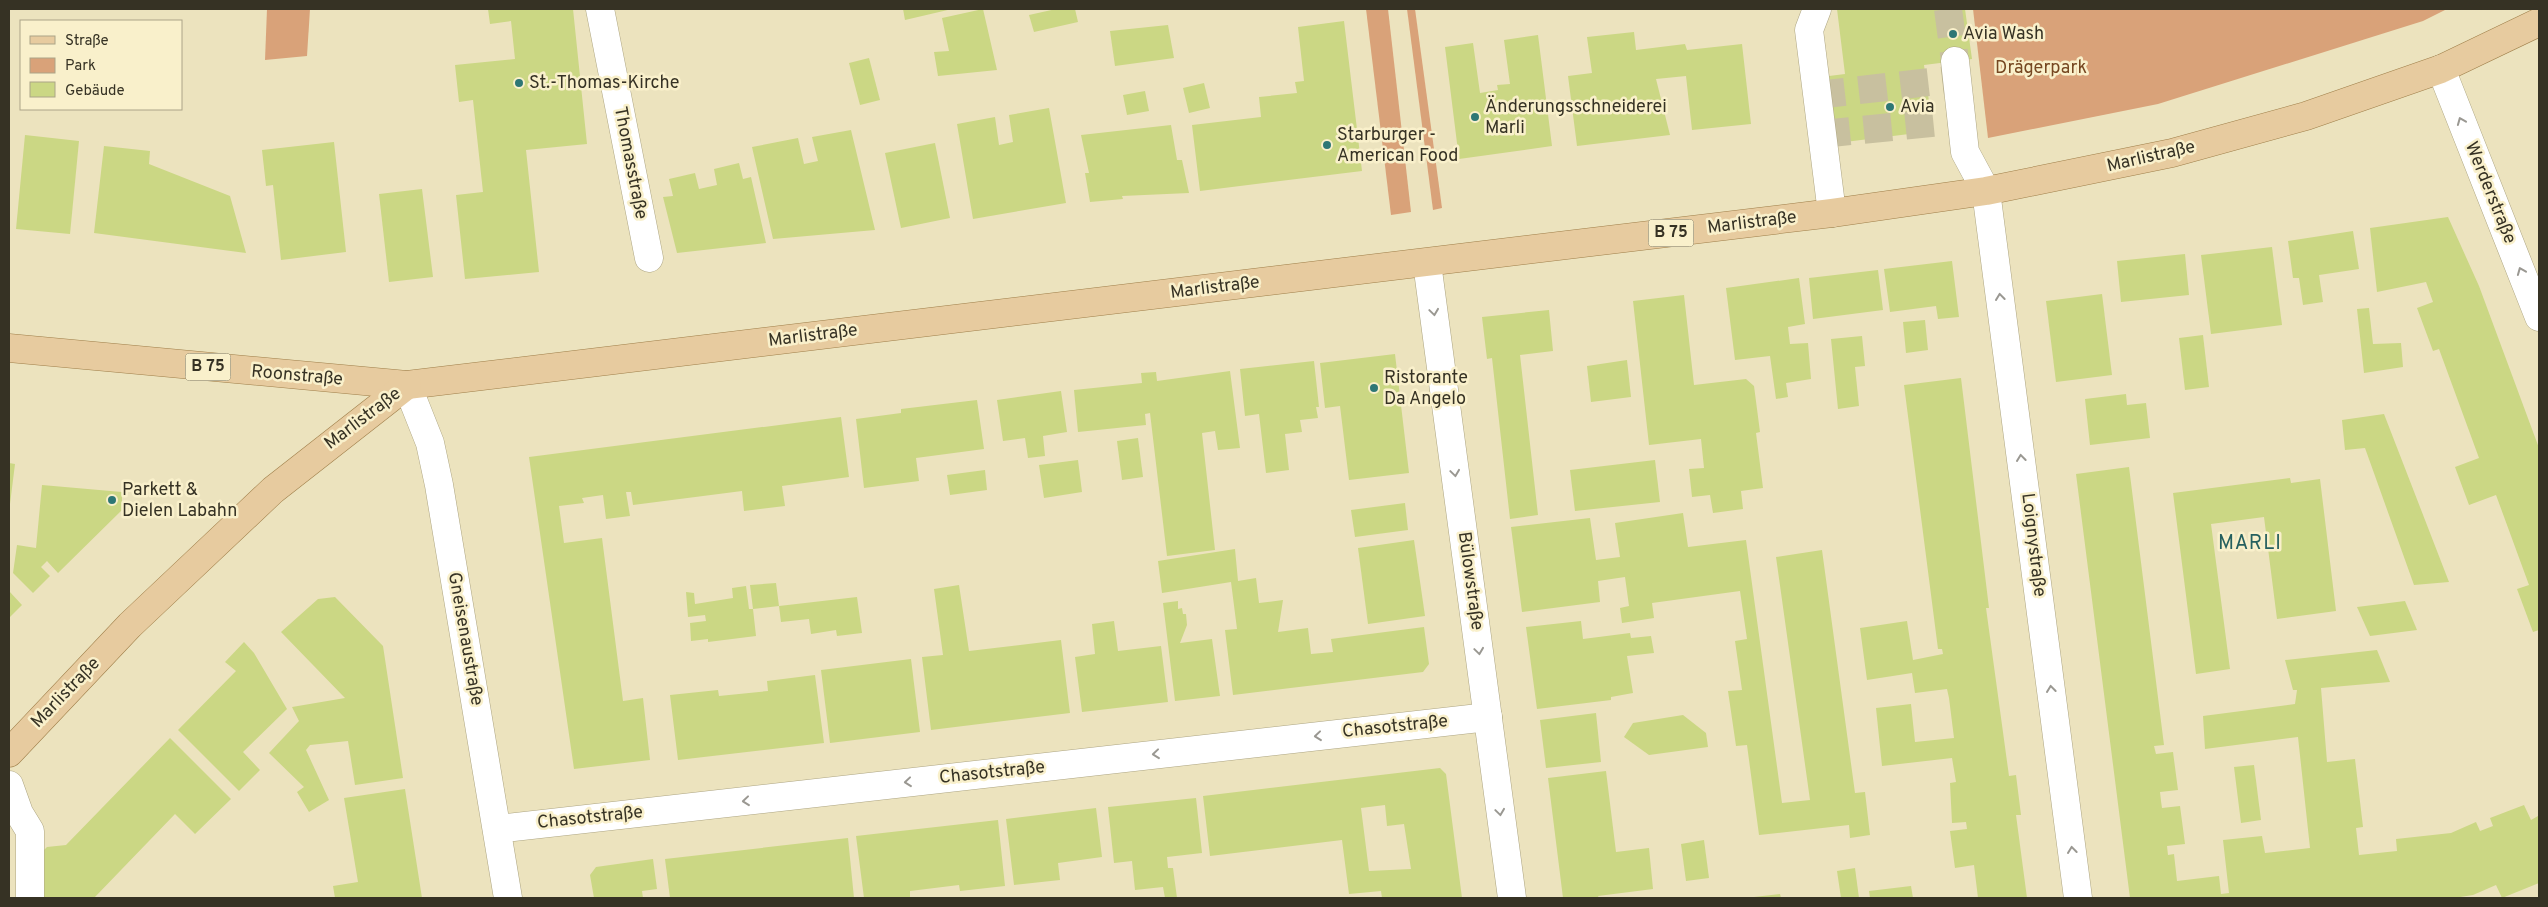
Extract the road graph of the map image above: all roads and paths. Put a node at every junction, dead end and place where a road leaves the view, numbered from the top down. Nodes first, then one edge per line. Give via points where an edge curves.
1 (600, 9) edge
2 (1817, 9) edge
3 (2539, 22) edge
4 (1955, 61) tunnel mouth
5 (2441, 69) junction
6 (1986, 191) junction
7 (1832, 213) junction
8 (650, 258) dead end
9 (1427, 263) junction
10 (2539, 317) edge
11 (9, 348) edge
12 (407, 385) junction
13 (1488, 717) junction
14 (9, 753) edge
15 (9, 785) edge
16 (497, 829) junction
17 (30, 898) edge
18 (508, 898) edge
19 (1512, 898) edge
20 (2078, 898) edge

1 - 8 street, Thomasstraße
2 - 7 street via 1809,30
3 - 5 main road, Marlistraße / B 75
4 - 6 street, Loignystraße via 1966,152
5 - 6 main road, Marlistraße / B 75 via 2306,116 2172,153
10 -> 5 street, Werderstraße
6 - 7 main road, Marlistraße / B 75
20 -> 6 street, Loignystraße
7 - 9 main road, Marlistraße / B 75
9 - 12 main road, Marlistraße / B 75
9 -> 13 street, Bülowstraße
11 - 12 main road, Roonstraße / B 75
12 - 14 main road, Marlistraße via 273,490 130,625
12 - 16 street, Gneisenaustraße via 430,443
13 -> 16 street, Chasotstraße
13 -> 19 street, Bülowstraße
15 - 17 street via 19,813 30,831
16 - 18 street, Gneisenaustraße

